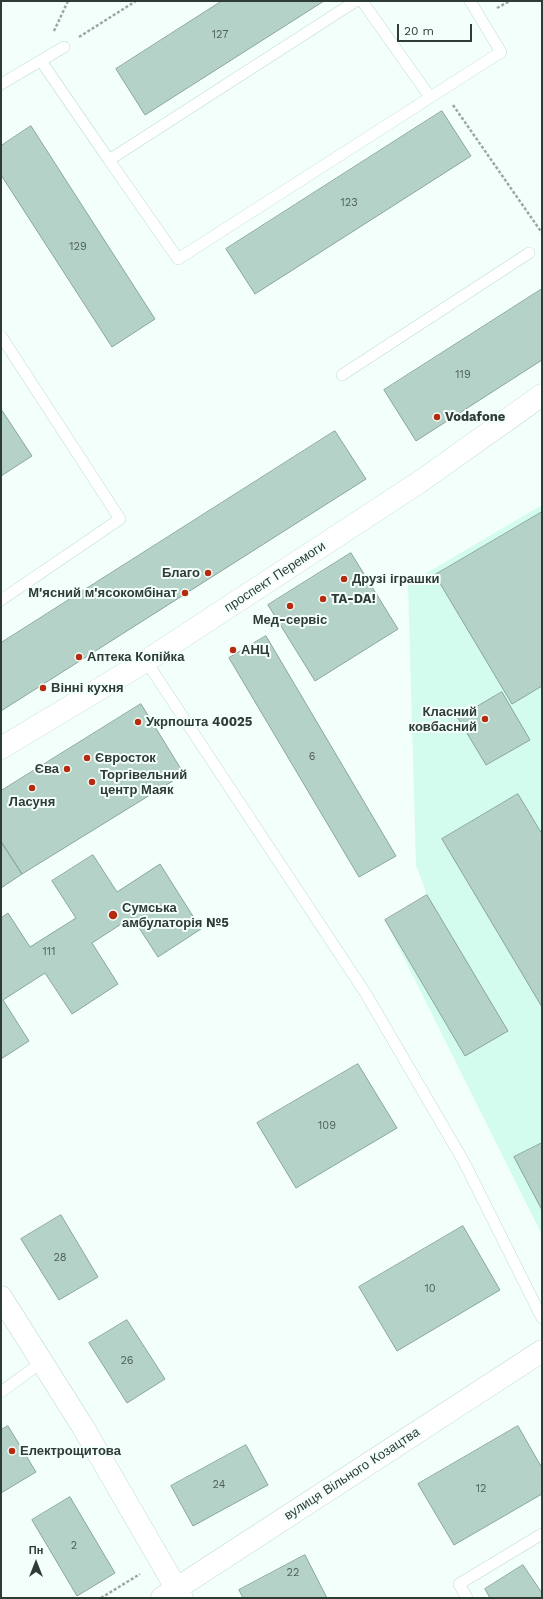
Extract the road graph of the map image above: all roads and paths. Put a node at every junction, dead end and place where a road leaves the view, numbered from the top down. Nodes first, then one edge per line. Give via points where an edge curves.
1 (136, 1) edge
2 (356, 1) edge
3 (362, 1) edge
4 (470, 1) edge
5 (64, 47) joint
6 (41, 61) junction
7 (1, 84) edge
8 (442, 90) junction
9 (430, 97) junction
10 (109, 160) junction
11 (542, 233) edge
12 (529, 253) dead end
13 (1, 336) edge
14 (342, 375) dead end
15 (542, 395) edge
16 (1, 600) edge
17 (146, 661) junction
18 (1, 748) edge
19 (1, 1297) edge
20 (542, 1318) edge
21 (542, 1351) edge
22 (42, 1362) junction
23 (1, 1392) edge
24 (542, 1534) edge
25 (161, 1560) junction
26 (174, 1595) edge
27 (101, 1598) edge
28 (467, 1598) edge

1 - 5 path
2 - 10 lane
3 - 9 lane
4 - 8 lane via 501,52
5 - 6 lane
6 - 7 lane
6 - 10 lane
8 - 9 lane
8 - 11 path
9 - 10 lane via 178,259
12 - 14 lane
13 - 16 lane via 120,519
15 - 17 street, проспект Перемоги via 421,482
17 - 18 street, проспект Перемоги
17 - 20 lane via 366,994 464,1162
19 - 22 street
21 - 26 street, вулиця Вільного Козацтва
22 - 23 lane
22 - 25 street
24 - 28 lane via 459,1584
25 - 26 street
25 - 27 path

